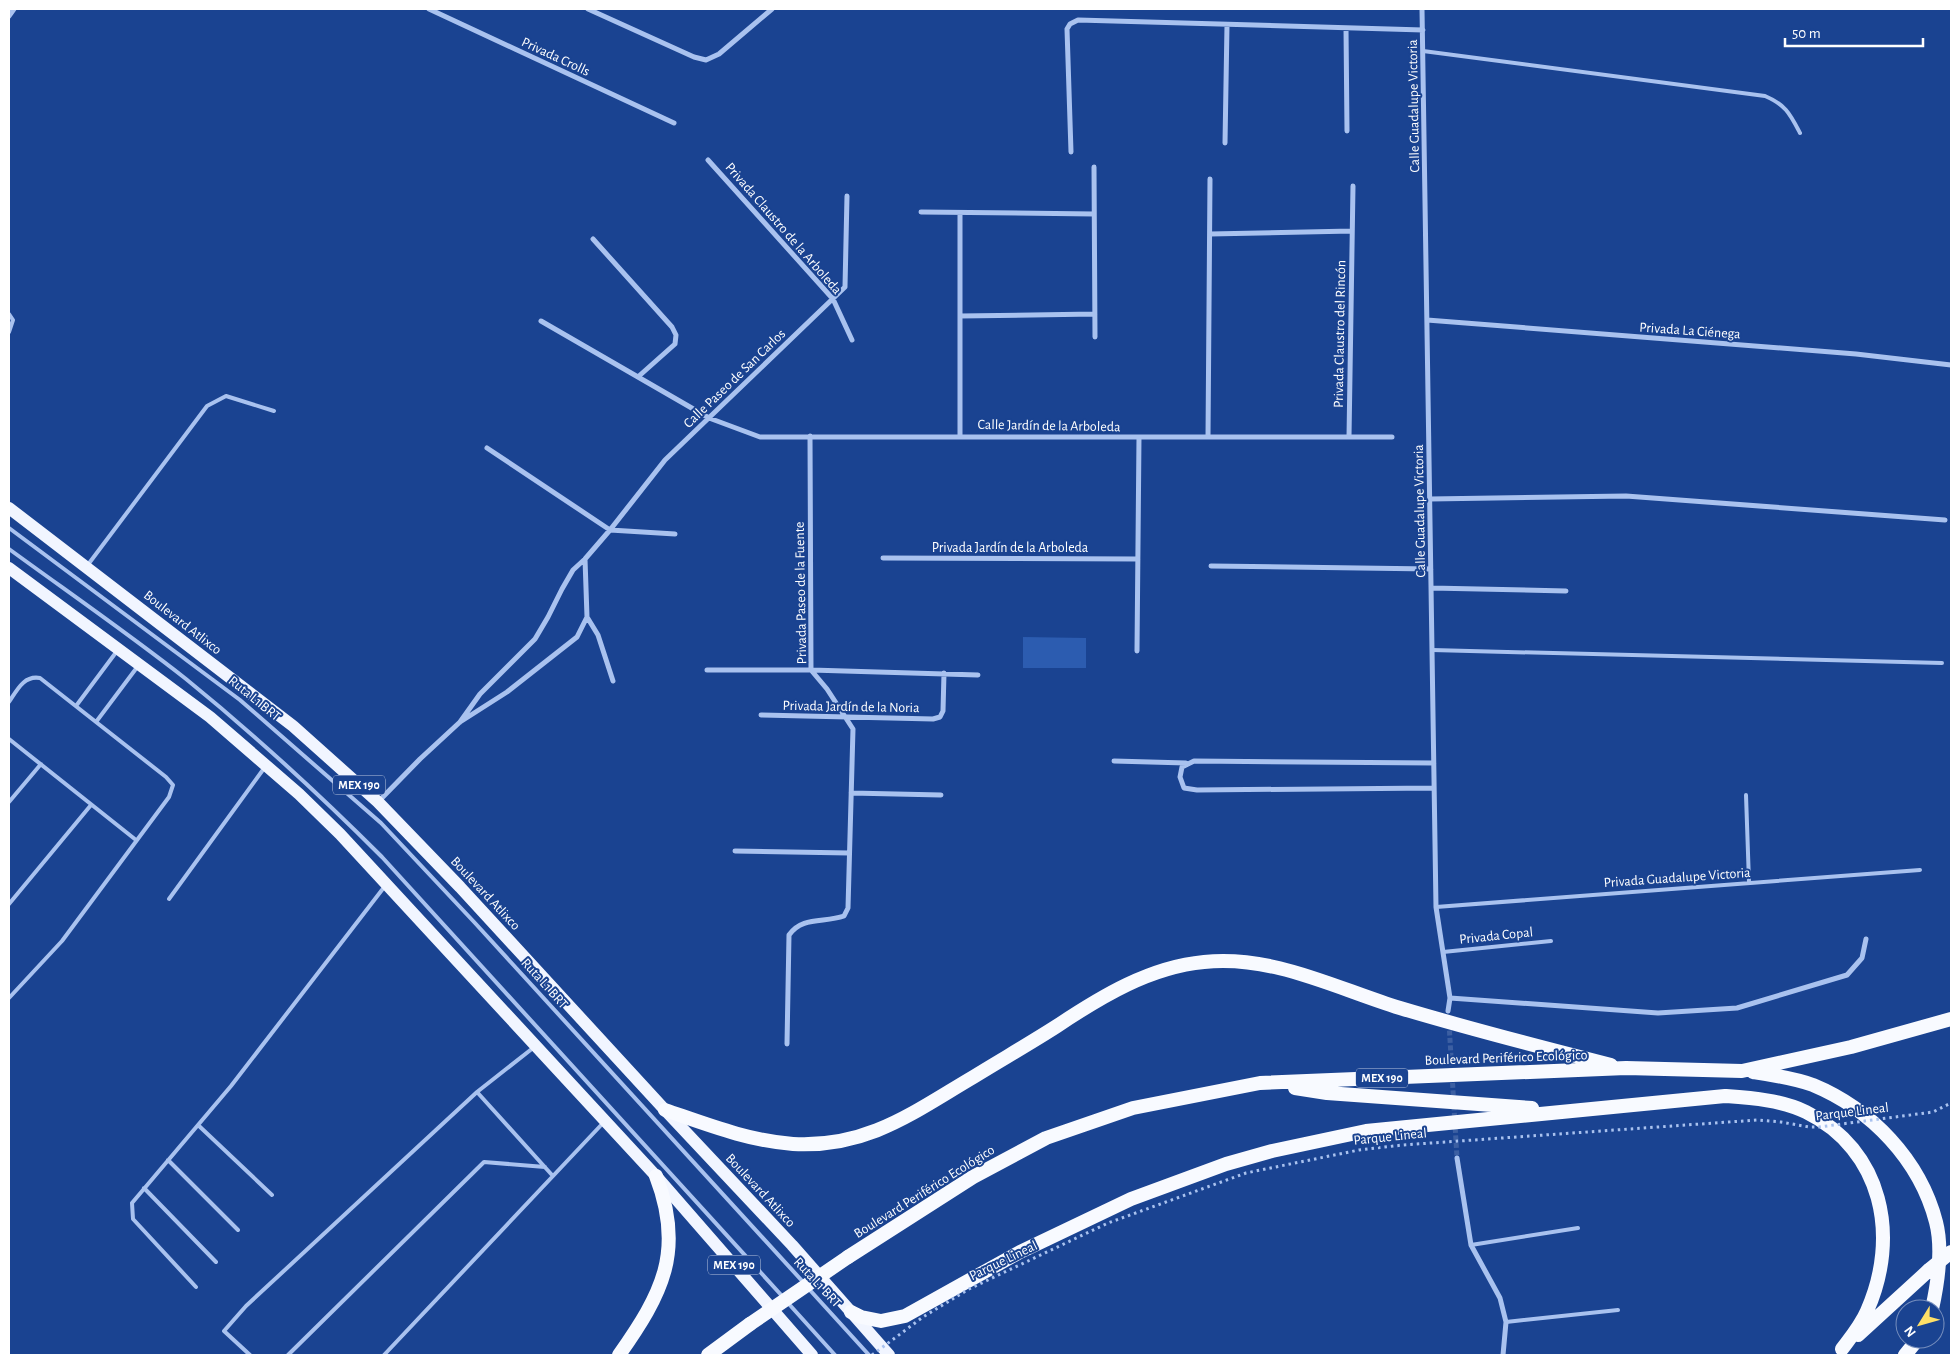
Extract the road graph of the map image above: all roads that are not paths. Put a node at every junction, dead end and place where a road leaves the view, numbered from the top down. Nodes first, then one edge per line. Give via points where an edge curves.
1 (14, 9) edge
2 (429, 9) edge
3 (588, 9) edge
4 (772, 9) edge
5 (1422, 9) edge
6 (9, 16) edge
7 (1227, 25) junction
8 (1346, 28) junction
9 (1423, 30) junction
10 (1423, 51) junction
11 (674, 123) dead end
12 (1346, 131) dead end
13 (1800, 133) dead end
14 (1226, 143) dead end
15 (1071, 152) dead end
16 (708, 160) dead end
17 (1094, 167) dead end
18 (1210, 179) dead end
19 (1353, 186) dead end
20 (847, 196) dead end
21 (921, 212) dead end
22 (960, 213) junction
23 (1094, 214) junction
24 (1352, 231) junction
25 (1210, 234) junction
26 (593, 239) dead end
27 (833, 299) junction
28 (9, 314) edge
29 (1095, 314) junction
30 (960, 316) junction
31 (1427, 320) junction
32 (541, 321) dead end
33 (9, 332) edge
34 (1095, 337) dead end
35 (852, 340) dead end
36 (1951, 365) edge
37 (639, 376) junction
38 (274, 411) dead end
39 (709, 418) junction
40 (810, 436) junction
41 (960, 436) junction
42 (1139, 437) junction
43 (1208, 437) junction
44 (1392, 437) dead end
45 (1349, 438) junction
46 (486, 448) dead end
47 (1430, 499) junction
48 (9, 508) edge
49 (1945, 520) dead end
50 (9, 528) edge
51 (610, 530) junction
52 (675, 534) dead end
53 (9, 549) edge
54 (883, 558) dead end
55 (585, 559) junction
56 (1138, 559) junction
57 (87, 566) junction
58 (1211, 566) dead end
59 (9, 568) edge
60 (1431, 569) junction
61 (1431, 588) junction
62 (1566, 590) dead end
63 (587, 617) junction
64 (118, 649) junction
65 (1432, 650) junction
66 (1136, 651) dead end
67 (1942, 663) dead end
68 (138, 664) junction
69 (707, 670) dead end
70 (811, 670) junction
71 (944, 673) junction
72 (978, 674) dead end
73 (613, 681) dead end
74 (9, 702) edge
75 (76, 706) junction
76 (761, 715) dead end
77 (846, 717) junction
78 (96, 722) junction
79 (460, 722) junction
80 (9, 739) edge
81 (1114, 761) dead end
82 (1186, 763) junction
83 (1434, 763) junction
84 (41, 764) junction
85 (266, 766) junction
86 (1434, 788) junction
87 (851, 793) junction
88 (941, 795) dead end
89 (1746, 795) dead end
90 (9, 802) edge
91 (378, 802) junction
92 (91, 805) junction
93 (136, 840) junction
94 (735, 851) dead end
95 (849, 853) junction
96 (1920, 870) dead end
97 (1749, 882) junction
98 (386, 884) junction
99 (169, 899) dead end
100 (9, 904) edge
101 (1436, 907) junction
102 (1866, 939) dead end
103 (1550, 941) dead end
104 (1443, 952) junction
105 (9, 998) edge
106 (1450, 998) junction
107 (1448, 1011) dead end
108 (1951, 1019) edge
109 (787, 1044) dead end
110 (536, 1045) junction
111 (1626, 1068) junction
112 (1742, 1071) junction
113 (1260, 1083) junction
114 (477, 1092) junction
115 (665, 1110) junction
116 (1566, 1111) junction
117 (606, 1120) junction
118 (198, 1125) junction
119 (1457, 1158) tunnel mouth
120 (168, 1160) junction
121 (545, 1167) junction
122 (552, 1175) junction
123 (656, 1176) junction
124 (144, 1188) junction
125 (272, 1194) dead end
126 (1578, 1228) dead end
127 (238, 1230) dead end
128 (1471, 1245) junction
129 (1951, 1252) edge
130 (216, 1262) dead end
131 (196, 1288) dead end
132 (1933, 1299) edge
133 (1618, 1310) dead end
134 (852, 1312) junction
135 (1506, 1322) junction
136 (726, 1342) junction
137 (1839, 1352) edge
138 (250, 1355) edge
139 (288, 1355) edge
140 (384, 1355) edge
141 (619, 1355) edge
142 (708, 1355) edge
143 (718, 1355) edge
144 (812, 1355) edge
145 (834, 1355) edge
146 (870, 1355) edge
147 (889, 1355) edge
148 (1503, 1355) edge

1 - 6 street
2 - 11 street, Privada Crolls
3 - 4 street via 706,60 719,54
5 - 9 street, Calle Guadalupe Victoria
7 - 8 street
7 - 14 street
7 - 15 street via 1078,20 1070,24 1067,29
8 - 9 street
8 - 12 street
9 - 10 street, Calle Guadalupe Victoria
10 - 13 lane via 1765,96 1788,111
10 - 31 street, Calle Guadalupe Victoria
16 - 27 street, Privada Claustro de la Arboleda
17 - 23 street
18 - 25 street
19 - 24 street, Privada Claustro del Rincón
20 - 27 street, Calle Paseo de San Carlos via 845,287
21 - 22 street
22 - 23 street
22 - 30 street
23 - 29 street
24 - 25 street
24 - 45 street, Privada Claustro del Rincón
25 - 43 street
26 - 37 street via 676,335 675,344
27 - 35 street, Privada Claustro de la Arboleda
27 - 39 street, Calle Paseo de San Carlos
28 - 33 lane via 13,320
29 - 30 street
29 - 34 street
30 - 41 street
31 - 36 street, Privada La Ciénega via 1856,354
31 - 47 street, Calle Guadalupe Victoria
32 - 37 street, Calle Jardín de la Arboleda
37 - 39 street, Calle Jardín de la Arboleda
38 - 57 lane via 226,396 207,406
39 - 40 street, Calle Jardín de la Arboleda via 760,437
39 - 51 street, Calle Paseo de San Carlos via 665,460
40 - 41 street, Calle Jardín de la Arboleda
40 - 70 street, Privada Paseo de la Fuente
41 - 42 street, Calle Jardín de la Arboleda
42 - 43 street, Calle Jardín de la Arboleda
42 - 56 street
43 - 45 street, Calle Jardín de la Arboleda
44 - 45 street, Calle Jardín de la Arboleda
46 - 51 street
47 - 49 street via 1626,496
47 - 60 street, Calle Guadalupe Victoria
48 - 57 main road, Boulevard Atlixco / MEX 190
50 - 146 lane, Ruta L1 BRT via 240,700 381,823
51 - 52 street
51 - 55 street, Calle Paseo de San Carlos
53 - 145 lane via 184,678 323,798 382,857
54 - 56 street, Privada Jardín de la Arboleda
55 - 63 street
55 - 79 street, Calle Paseo de San Carlos via 574,570 535,639 480,694
56 - 66 street
57 - 91 main road, Boulevard Atlixco / MEX 190 via 293,726
58 - 60 street
59 - 64 main road, MEX 190
60 - 61 street, Calle Guadalupe Victoria
61 - 62 street
61 - 65 street, Calle Guadalupe Victoria
63 - 73 street via 598,635
63 - 79 street, Calle Paseo de San Carlos via 569,645
64 - 68 main road, MEX 190
64 - 75 lane
65 - 67 lane
65 - 83 street, Calle Guadalupe Victoria
68 - 78 lane
68 - 85 main road, MEX 190 via 210,717
69 - 70 street
70 - 71 street
70 - 77 street, Privada Paseo de la Fuente
71 - 72 street
71 - 77 street, Privada Jardín de la Noria via 940,717
74 - 75 lane via 25,680 32,676 40,678
75 - 78 lane
76 - 77 street, Privada Jardín de la Noria
77 - 87 street, Privada Paseo de la Fuente via 853,729
78 - 93 lane via 173,785 168,797
79 - 91 street, Calle Paseo de San Carlos
80 - 84 lane
81 - 82 street
82 - 83 street
82 - 86 street via 1180,777 1184,788 1197,790
83 - 86 street, Calle Guadalupe Victoria
84 - 90 lane
84 - 92 lane
85 - 98 main road, MEX 190 via 320,814
85 - 99 lane
86 - 101 street, Calle Guadalupe Victoria
87 - 88 street
87 - 95 street, Privada Paseo de la Fuente
89 - 97 lane
91 - 115 main road, Boulevard Atlixco / MEX 190
92 - 93 lane
92 - 100 lane
93 - 105 lane via 62,942
94 - 95 street
95 - 109 street, Privada Paseo de la Fuente via 848,908 844,916 805,922 789,935
96 - 97 lane, Privada Guadalupe Victoria
97 - 101 lane, Privada Guadalupe Victoria
98 - 110 main road, MEX 190
98 - 118 lane
101 - 104 street, Calle Guadalupe Victoria
102 - 106 street via 1862,958 1847,975 1737,1008 1658,1013
103 - 104 lane, Privada Copal
104 - 106 street, Calle Guadalupe Victoria
106 - 107 street, Calle Guadalupe Victoria
108 - 112 highway, Boulevard Periférico Ecológico / MEX 190 via 1851,1047
110 - 114 lane
110 - 117 main road, MEX 190
111 - 112 highway, Boulevard Periférico Ecológico / MEX 190
111 - 113 highway, Boulevard Periférico Ecológico / MEX 190
111 - 115 highway via 1399,1008 1293,970 1226,960 1162,970 1125,986 1078,1011 902,1120 867,1135 810,1144 772,1141 725,1130
112 - 132 highway via 1787,1078 1830,1093 1862,1114 1897,1146 1921,1185 1936,1224 1939,1254
113 - 116 highway via 1327,1093
113 - 136 highway, Boulevard Periférico Ecológico / MEX 190, bridge via 1133,1108 1046,1138 973,1177 848,1257
114 - 121 lane
114 - 138 lane via 230,1324 224,1331
115 - 134 main road, Boulevard Atlixco / MEX 190
116 - 134 highway via 1366,1131 1272,1151 1178,1180 1123,1203 1020,1252 905,1316 881,1321
116 - 137 highway via 1700,1097 1741,1097 1790,1106 1833,1129 1855,1152 1872,1179 1880,1203 1884,1232 1874,1292 1856,1332
117 - 122 lane
117 - 123 main road, MEX 190
118 - 120 lane
118 - 125 lane
119 - 128 street
120 - 124 lane
120 - 127 lane
121 - 122 lane
121 - 139 lane via 484,1162
122 - 140 lane
123 - 141 highway via 668,1214 666,1266 657,1296
123 - 144 main road, MEX 190
124 - 130 lane
124 - 131 lane via 132,1204 133,1219
126 - 128 lane
128 - 135 street via 1500,1298
129 - 137 highway, bridge
133 - 135 lane
134 - 147 main road, Boulevard Atlixco / MEX 190
135 - 148 street
136 - 142 highway, Boulevard Periférico Ecológico
136 - 143 highway

